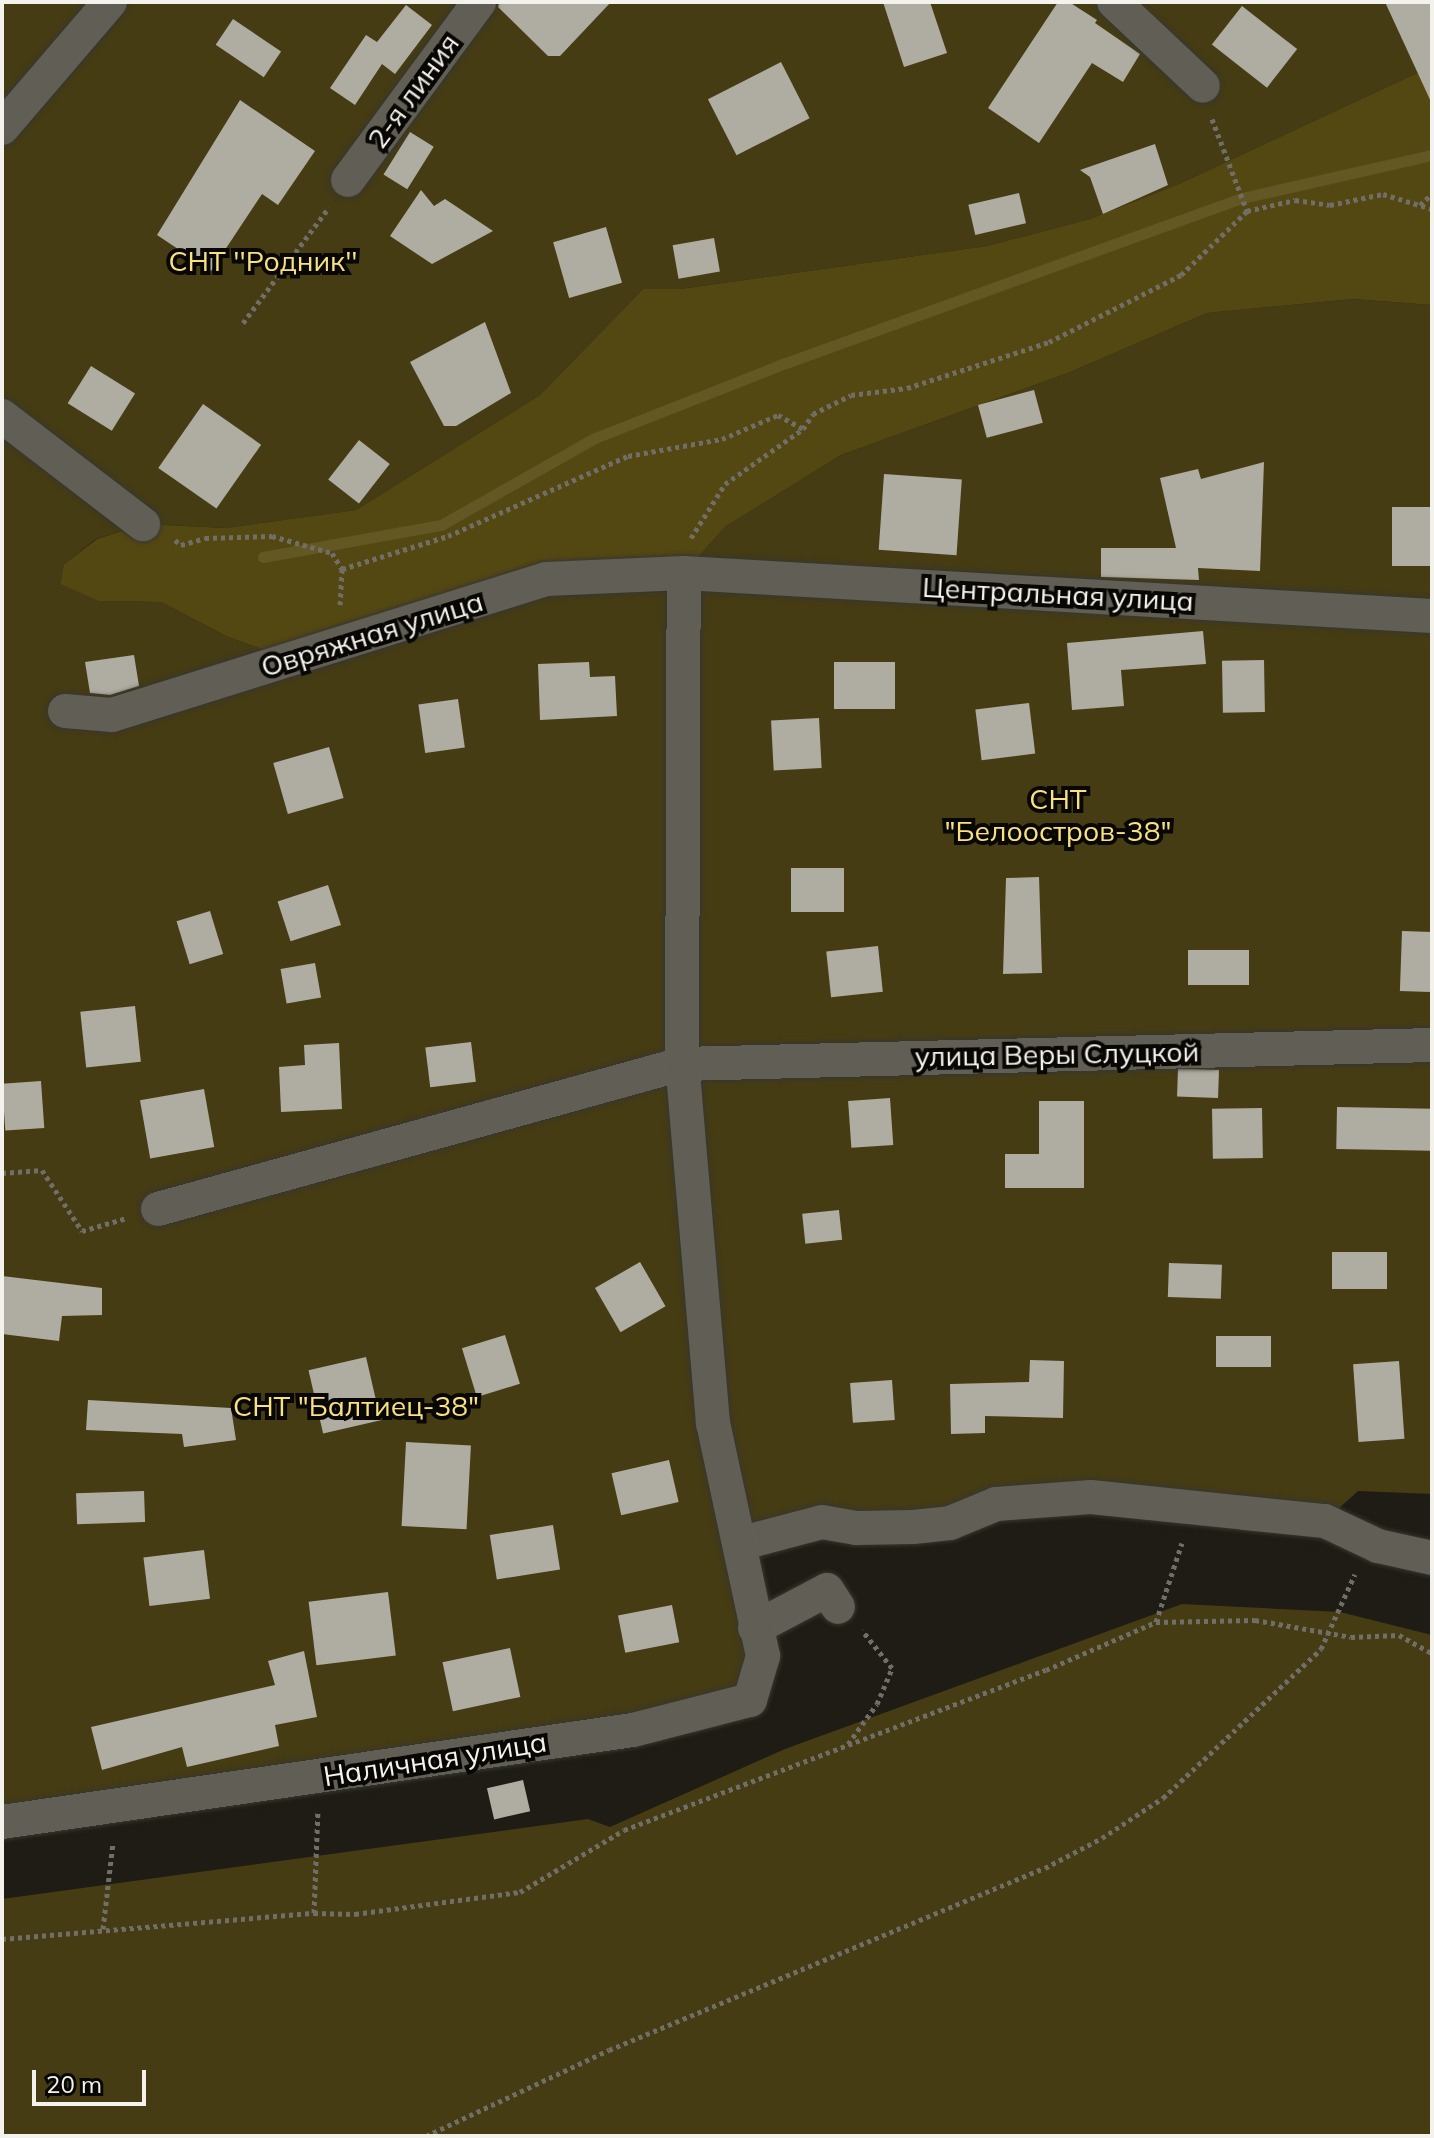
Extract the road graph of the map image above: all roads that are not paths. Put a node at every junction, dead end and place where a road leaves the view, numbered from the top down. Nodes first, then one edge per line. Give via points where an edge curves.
1 (110, 2) edge
2 (479, 2) edge
3 (1114, 2) edge
4 (1203, 86) road end
5 (2, 128) edge
6 (348, 180) road end
7 (2, 416) edge
8 (143, 524) road end
9 (681, 573) junction
10 (1432, 616) edge
11 (65, 711) dead end
12 (1432, 1045) edge
13 (682, 1064) junction
14 (158, 1209) road end
15 (750, 1541) dead end
16 (1432, 1558) edge
17 (838, 1607) road end
18 (755, 1628) junction
19 (2, 1822) edge

1 - 5 street
2 - 6 street, 2-я линия
3 - 4 street
7 - 8 street
9 - 10 street, Центральная улица
9 - 11 street, Овряжная улица via 546,579 112,715
9 - 13 street, Наличная улица
12 - 13 street, улица Веры Слуцкой
13 - 14 street, улица Веры Слуцкой
13 - 18 street, Наличная улица via 713,1423
15 - 16 street via 822,1522 860,1528 950,1523 996,1504 1091,1497 1325,1521 1378,1546
17 - 18 street via 827,1590
18 - 19 street, Наличная улица via 763,1656 750,1700 717,1712

